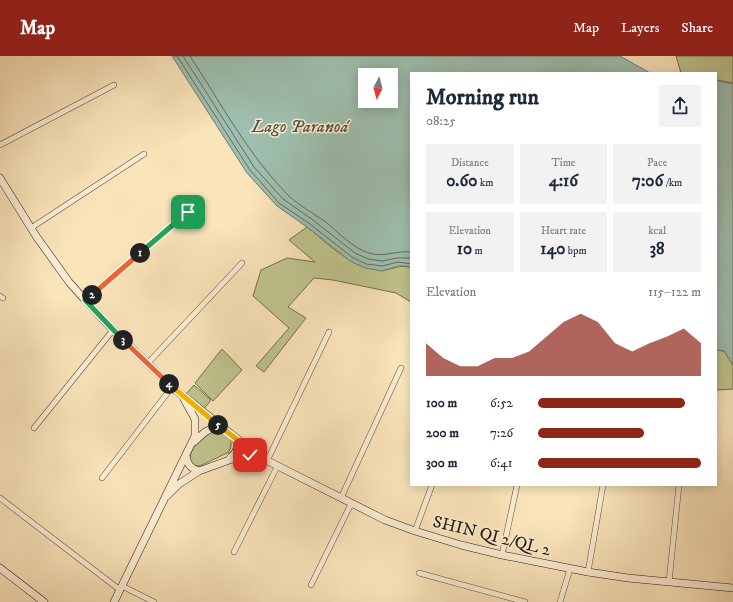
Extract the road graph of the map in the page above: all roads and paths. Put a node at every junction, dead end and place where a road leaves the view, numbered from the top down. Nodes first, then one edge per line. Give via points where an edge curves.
1 (114, 85) dead end
2 (0, 145) edge
3 (144, 154) dead end
4 (0, 178) edge
5 (188, 212) dead end
6 (31, 228) junction
7 (242, 263) dead end
8 (85, 300) junction
9 (113, 330) junction
10 (329, 332) dead end
11 (147, 364) junction
12 (401, 368) dead end
13 (172, 387) junction
14 (182, 395) junction
15 (218, 425) junction
16 (34, 428) dead end
17 (236, 439) junction
18 (192, 445) junction
19 (186, 456) junction
20 (260, 457) junction
21 (229, 460) junction
22 (267, 461) junction
23 (277, 467) junction
24 (199, 471) junction
25 (102, 478) dead end
26 (432, 486) edge
27 (518, 486) edge
28 (603, 486) edge
29 (679, 486) edge
30 (0, 498) edge
31 (341, 498) junction
32 (165, 500) junction
33 (351, 504) junction
34 (416, 531) junction
35 (234, 552) dead end
36 (502, 555) junction
37 (0, 568) edge
38 (570, 569) junction
39 (588, 572) junction
40 (419, 573) dead end
41 (669, 582) junction
42 (311, 585) dead end
43 (121, 588) junction
44 (733, 588) edge
45 (44, 602) edge
46 (114, 602) edge
47 (154, 602) edge
48 (525, 602) edge
49 (560, 602) edge

1 - 2 street
3 - 6 street
4 - 6 street
5 - 8 street
6 - 8 street
7 - 11 street
8 - 9 street
9 - 11 street
9 - 16 street
10 - 22 street
11 - 13 street
12 - 31 street
13 - 14 street
13 - 25 street
14 - 15 street
14 - 18 street via 195,419 196,431
15 - 17 street
15 - 18 street via 200,435
17 - 20 street, SHIN QI 2/QL 2
17 - 21 street via 236,452
18 - 19 street
19 - 24 street via 188,465
19 - 32 street
20 - 21 street, SHIN QI 2/QL 2 via 246,455
20 - 22 street, SHIN QI 2/QL 2
21 - 24 street
22 - 23 street, SHIN QI 2/QL 2
23 - 31 street, SHIN QI 2/QL 2
23 - 35 street
24 - 32 street via 178,484
26 - 34 street
27 - 36 street
28 - 39 street
29 - 41 street
30 - 43 street
31 - 33 street, SHIN QI 2/QL 2
32 - 43 street
33 - 34 street, SHIN QI 2/QL 2
33 - 42 street
34 - 36 street, SHIN QI 2/QL 2
36 - 38 street, SHIN QI 2/QL 2
37 - 45 street
38 - 39 street, SHIN QI 2/QL 2
38 - 49 street
39 - 41 street, SHIN QI 2/QL 2
40 - 48 street
41 - 44 street, SHIN QI 2/QL 2
43 - 46 street
43 - 47 street

